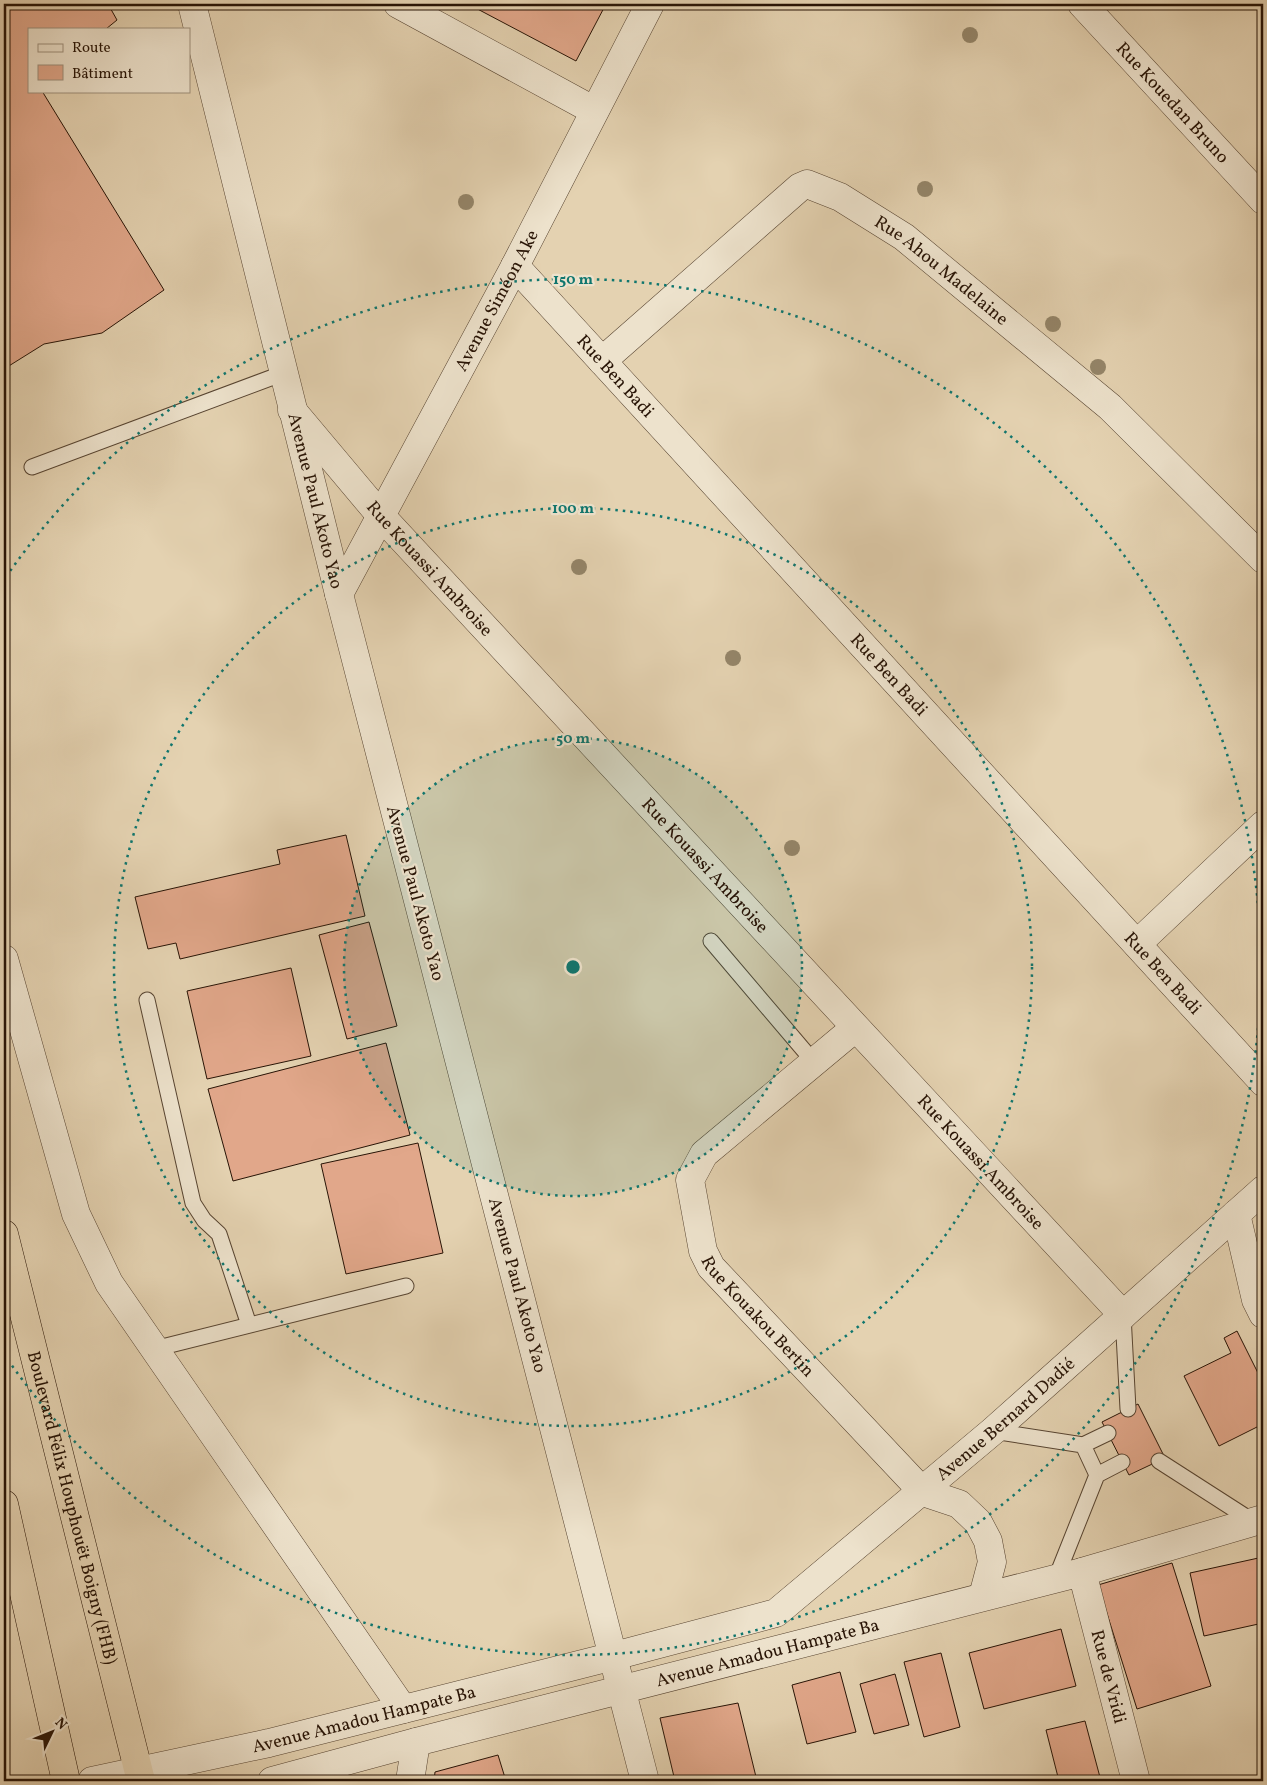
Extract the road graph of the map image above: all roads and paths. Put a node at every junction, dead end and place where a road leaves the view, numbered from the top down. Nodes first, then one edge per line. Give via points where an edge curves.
1 (192, 4) edge
2 (398, 4) edge
3 (650, 4) edge
4 (1082, 4) edge
5 (593, 110) junction
6 (1263, 200) edge
7 (515, 266) junction
8 (602, 361) junction
9 (284, 373) junction
10 (292, 410) junction
11 (32, 467) dead end
12 (381, 516) junction
13 (1263, 559) edge
14 (338, 594) junction
15 (1263, 825) edge
16 (711, 941) dead end
17 (1137, 944) junction
18 (4, 959) edge
19 (147, 1000) dead end
20 (855, 1028) junction
21 (813, 1061) junction
22 (1263, 1082) edge
23 (1263, 1190) edge
24 (1236, 1214) junction
25 (4, 1234) edge
26 (406, 1286) dead end
27 (1263, 1314) edge
28 (1123, 1315) junction
29 (249, 1325) junction
30 (154, 1349) junction
31 (1128, 1409) dead end
32 (993, 1431) junction
33 (1108, 1433) dead end
34 (1083, 1445) junction
35 (1159, 1461) dead end
36 (1122, 1462) dead end
37 (1098, 1475) junction
38 (923, 1492) junction
39 (4, 1504) edge
40 (1259, 1520) edge
41 (1082, 1572) junction
42 (1056, 1578) junction
43 (983, 1596) junction
44 (733, 1624) joint
45 (614, 1656) junction
46 (623, 1689) junction
47 (403, 1709) junction
48 (416, 1742) junction
49 (140, 1776) edge
50 (66, 1781) edge
51 (92, 1781) edge
52 (272, 1781) edge
53 (410, 1781) edge
54 (645, 1781) edge
55 (1136, 1781) edge

1 - 9 street, Avenue Paul Akoto Yao
2 - 5 street
3 - 5 street, Avenue Siméon Ake
4 - 6 street, Rue Kouedan Bruno
5 - 7 street, Avenue Siméon Ake
7 - 8 street, Rue Ben Badi
7 - 12 street, Avenue Siméon Ake
8 - 13 street, Rue Ahou Madelaine via 807,184 840,197 904,237 1110,407
8 - 17 street, Rue Ben Badi
9 - 10 street, Avenue Paul Akoto Yao
9 - 11 lane
10 - 12 street, Rue Kouassi Ambroise
10 - 14 street, Avenue Paul Akoto Yao
12 - 14 street, Avenue Siméon Ake
12 - 20 street, Rue Kouassi Ambroise
14 - 45 street, Avenue Paul Akoto Yao
15 - 17 street
16 - 21 lane
17 - 22 street, Rue Ben Badi
18 - 30 street via 76,1214 109,1283
19 - 29 lane via 193,1203 218,1234
20 - 21 street, Rue Kouakou Bertin
20 - 28 street, Rue Kouassi Ambroise
21 - 38 street, Rue Kouakou Bertin via 704,1154 696,1167 690,1180 703,1250 711,1267
23 - 24 street, Avenue Bernard Dadié
24 - 27 street via 1256,1300
24 - 28 street, Avenue Bernard Dadié
25 - 49 highway, Boulevard Félix Houphouët Boigny (FHB)
26 - 29 lane
28 - 31 lane
28 - 32 street, Avenue Bernard Dadié
29 - 30 lane
30 - 47 street
32 - 34 lane
32 - 38 street, Avenue Bernard Dadié
33 - 34 lane
34 - 37 lane
35 - 40 lane
36 - 37 lane
37 - 42 lane
38 - 43 street, Rue Kouakou Bertin via 959,1504 978,1522 988,1541 992,1562
38 - 44 street, Avenue Bernard Dadié via 776,1612
39 - 50 highway
40 - 41 street, Avenue Amadou Hampate Ba
41 - 42 street, Avenue Amadou Hampate Ba
41 - 55 street, Rue de Vridi
42 - 43 street, Avenue Amadou Hampate Ba
43 - 46 street, Avenue Amadou Hampate Ba
44 - 45 street, Avenue Amadou Hampate Ba
45 - 46 street, Avenue Paul Akoto Yao
45 - 47 street, Avenue Amadou Hampate Ba
46 - 48 street, Avenue Amadou Hampate Ba
46 - 54 street, Avenue Paul Akoto Yao
47 - 49 street, Avenue Amadou Hampate Ba
48 - 52 street, Avenue Amadou Hampate Ba
48 - 53 street
49 - 51 street, Avenue Amadou Hampate Ba

